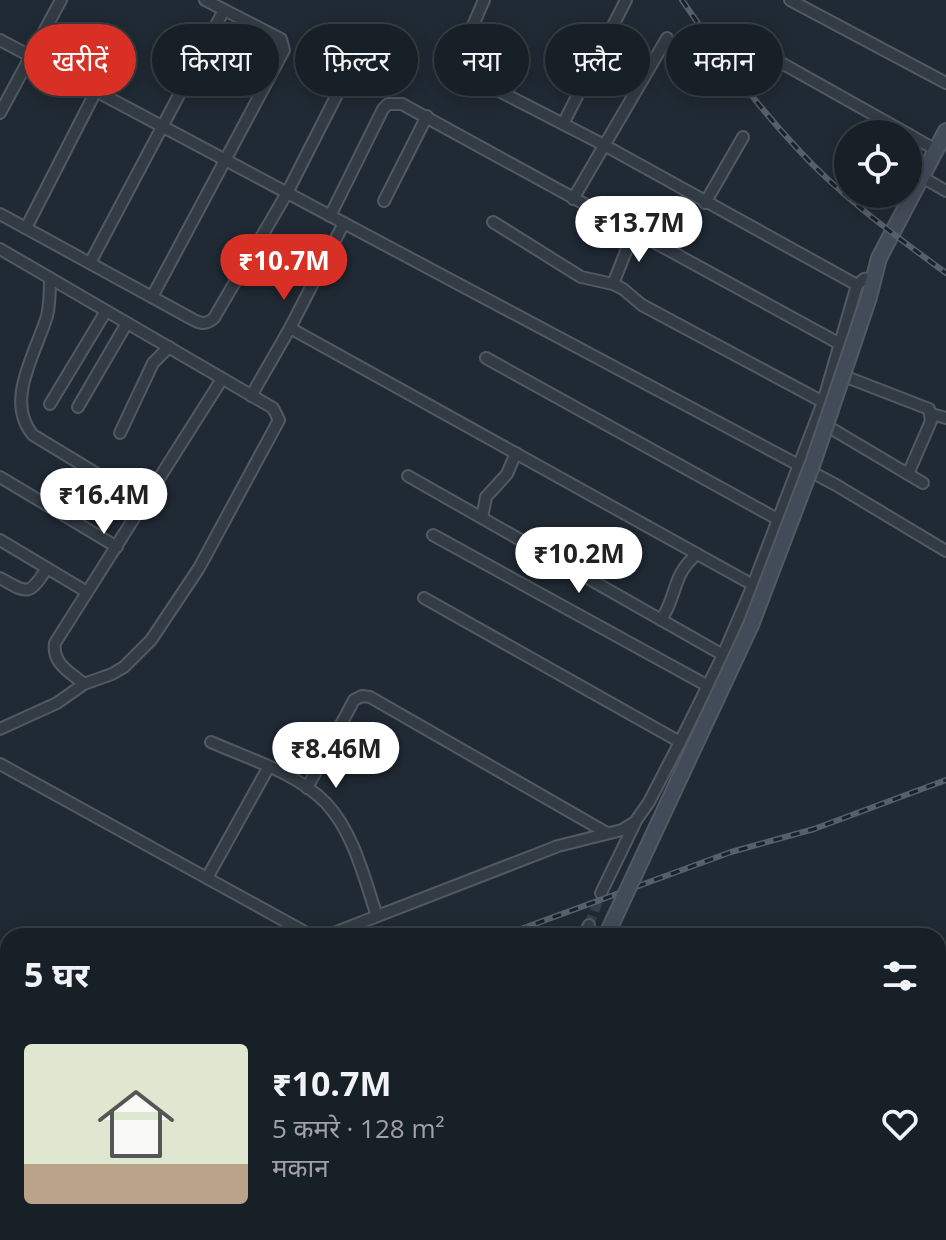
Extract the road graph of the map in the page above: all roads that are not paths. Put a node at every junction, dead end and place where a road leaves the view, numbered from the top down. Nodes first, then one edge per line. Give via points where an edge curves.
1 (61, 0) edge
2 (205, 0) edge
3 (484, 0) edge
4 (626, 0) edge
5 (790, 0) edge
6 (224, 10) junction
7 (48, 24) edge
8 (0, 40) edge
9 (666, 40) edge
10 (24, 52) edge
11 (783, 64) edge
12 (24, 69) edge
13 (946, 83) edge
14 (93, 96) edge
15 (105, 96) edge
16 (336, 96) edge
17 (0, 113) edge
18 (427, 116) junction
19 (883, 120) edge
20 (563, 124) junction
21 (162, 126) junction
22 (946, 131) edge
23 (743, 137) dead end
24 (922, 142) edge
25 (604, 145) junction
26 (936, 150) junction
27 (224, 159) junction
28 (922, 177) joint
29 (946, 191) edge
30 (287, 193) junction
31 (573, 199) junction
32 (384, 201) dead end
33 (705, 203) junction
34 (906, 208) edge
35 (0, 214) edge
36 (330, 216) junction
37 (493, 222) dead end
38 (344, 223) junction
39 (26, 228) junction
40 (634, 231) junction
41 (0, 249) edge
42 (90, 263) junction
43 (50, 278) junction
44 (874, 278) junction
45 (613, 284) junction
46 (857, 285) junction
47 (152, 297) junction
48 (106, 311) junction
49 (127, 323) junction
50 (290, 328) junction
51 (840, 344) junction
52 (169, 347) junction
53 (486, 358) dead end
54 (832, 371) junction
55 (222, 379) junction
56 (251, 396) junction
57 (823, 402) junction
58 (50, 404) dead end
59 (78, 407) dead end
60 (931, 414) junction
61 (946, 418) edge
62 (817, 420) junction
63 (120, 433) dead end
64 (516, 453) junction
65 (800, 467) junction
66 (908, 474) junction
67 (408, 476) dead end
68 (0, 477) edge
69 (923, 483) dead end
70 (145, 503) junction
71 (482, 518) junction
72 (779, 520) junction
73 (433, 535) dead end
74 (0, 540) edge
75 (117, 547) junction
76 (946, 551) edge
77 (697, 554) junction
78 (47, 568) junction
79 (0, 578) edge
80 (753, 585) junction
81 (87, 592) junction
82 (424, 598) dead end
83 (661, 620) junction
84 (723, 655) junction
85 (84, 684) junction
86 (708, 686) junction
87 (0, 729) edge
88 (211, 742) dead end
89 (680, 742) junction
90 (0, 764) edge
91 (268, 768) junction
92 (307, 788) junction
93 (635, 822) junction
94 (607, 833) junction
95 (207, 878) junction
96 (601, 893) tunnel mouth
97 (377, 916) junction
98 (589, 925) tunnel mouth
99 (298, 928) edge
100 (346, 928) edge
101 (588, 928) edge
102 (610, 928) edge

1 - 7 street
2 - 6 street
3 - 20 street via 458,60 460,71
4 - 20 street
5 - 13 street
6 - 21 street
6 - 27 street via 281,39 284,50
8 - 10 street
9 - 25 street
11 - 19 street
12 - 17 street
14 - 39 street
15 - 21 street
16 - 30 street
18 - 31 street
18 - 32 street
18 - 36 street via 402,104 388,104
20 - 25 street
21 - 27 street
21 - 42 street
22 - 26 main road
23 - 33 street
24 - 26 street
25 - 31 street
25 - 33 street
26 - 28 main road
27 - 30 street
27 - 47 street
28 - 29 street
30 - 36 street
30 - 47 street via 208,323
31 - 40 street
33 - 46 street
34 - 44 main road
35 - 39 street
36 - 38 street
37 - 45 street via 581,277
38 - 50 street
38 - 65 street
39 - 42 street
40 - 45 street
40 - 51 street
41 - 43 street
42 - 47 street
43 - 48 street
43 - 70 street via 49,305 24,387 23,423 33,435
44 - 46 street
44 - 102 main road, bridge via 814,460 751,625
45 - 57 street via 642,305
46 - 51 street
48 - 49 street
48 - 58 street
49 - 52 street
49 - 59 street
50 - 56 street
50 - 64 street
51 - 54 street
52 - 55 street
52 - 63 street via 153,363
53 - 72 street
54 - 57 street
54 - 60 street via 923,404
55 - 56 street
55 - 70 street
56 - 85 street via 277,413 277,427 199,568 151,640 124,667
57 - 62 street
60 - 61 street
60 - 66 street
62 - 65 street
62 - 66 street
64 - 71 street via 507,474 486,497
64 - 77 street
65 - 72 street
65 - 76 street
66 - 69 street
67 - 71 street
68 - 75 street
70 - 75 street
71 - 83 street
72 - 80 street
73 - 86 street
74 - 78 street
75 - 81 street
77 - 80 street
77 - 83 street via 681,569
78 - 79 street via 29,591
78 - 81 street
80 - 84 street
81 - 85 street via 53,654
82 - 89 street
83 - 84 street
84 - 86 street
85 - 87 street
86 - 89 street
88 - 91 street
89 - 93 street
90 - 95 street
91 - 92 street
91 - 95 street
92 - 94 street via 350,707 362,696 370,697
92 - 97 street via 344,829
93 - 94 street
93 - 96 street
94 - 97 street via 558,846
95 - 99 street
97 - 100 street
98 - 101 street

